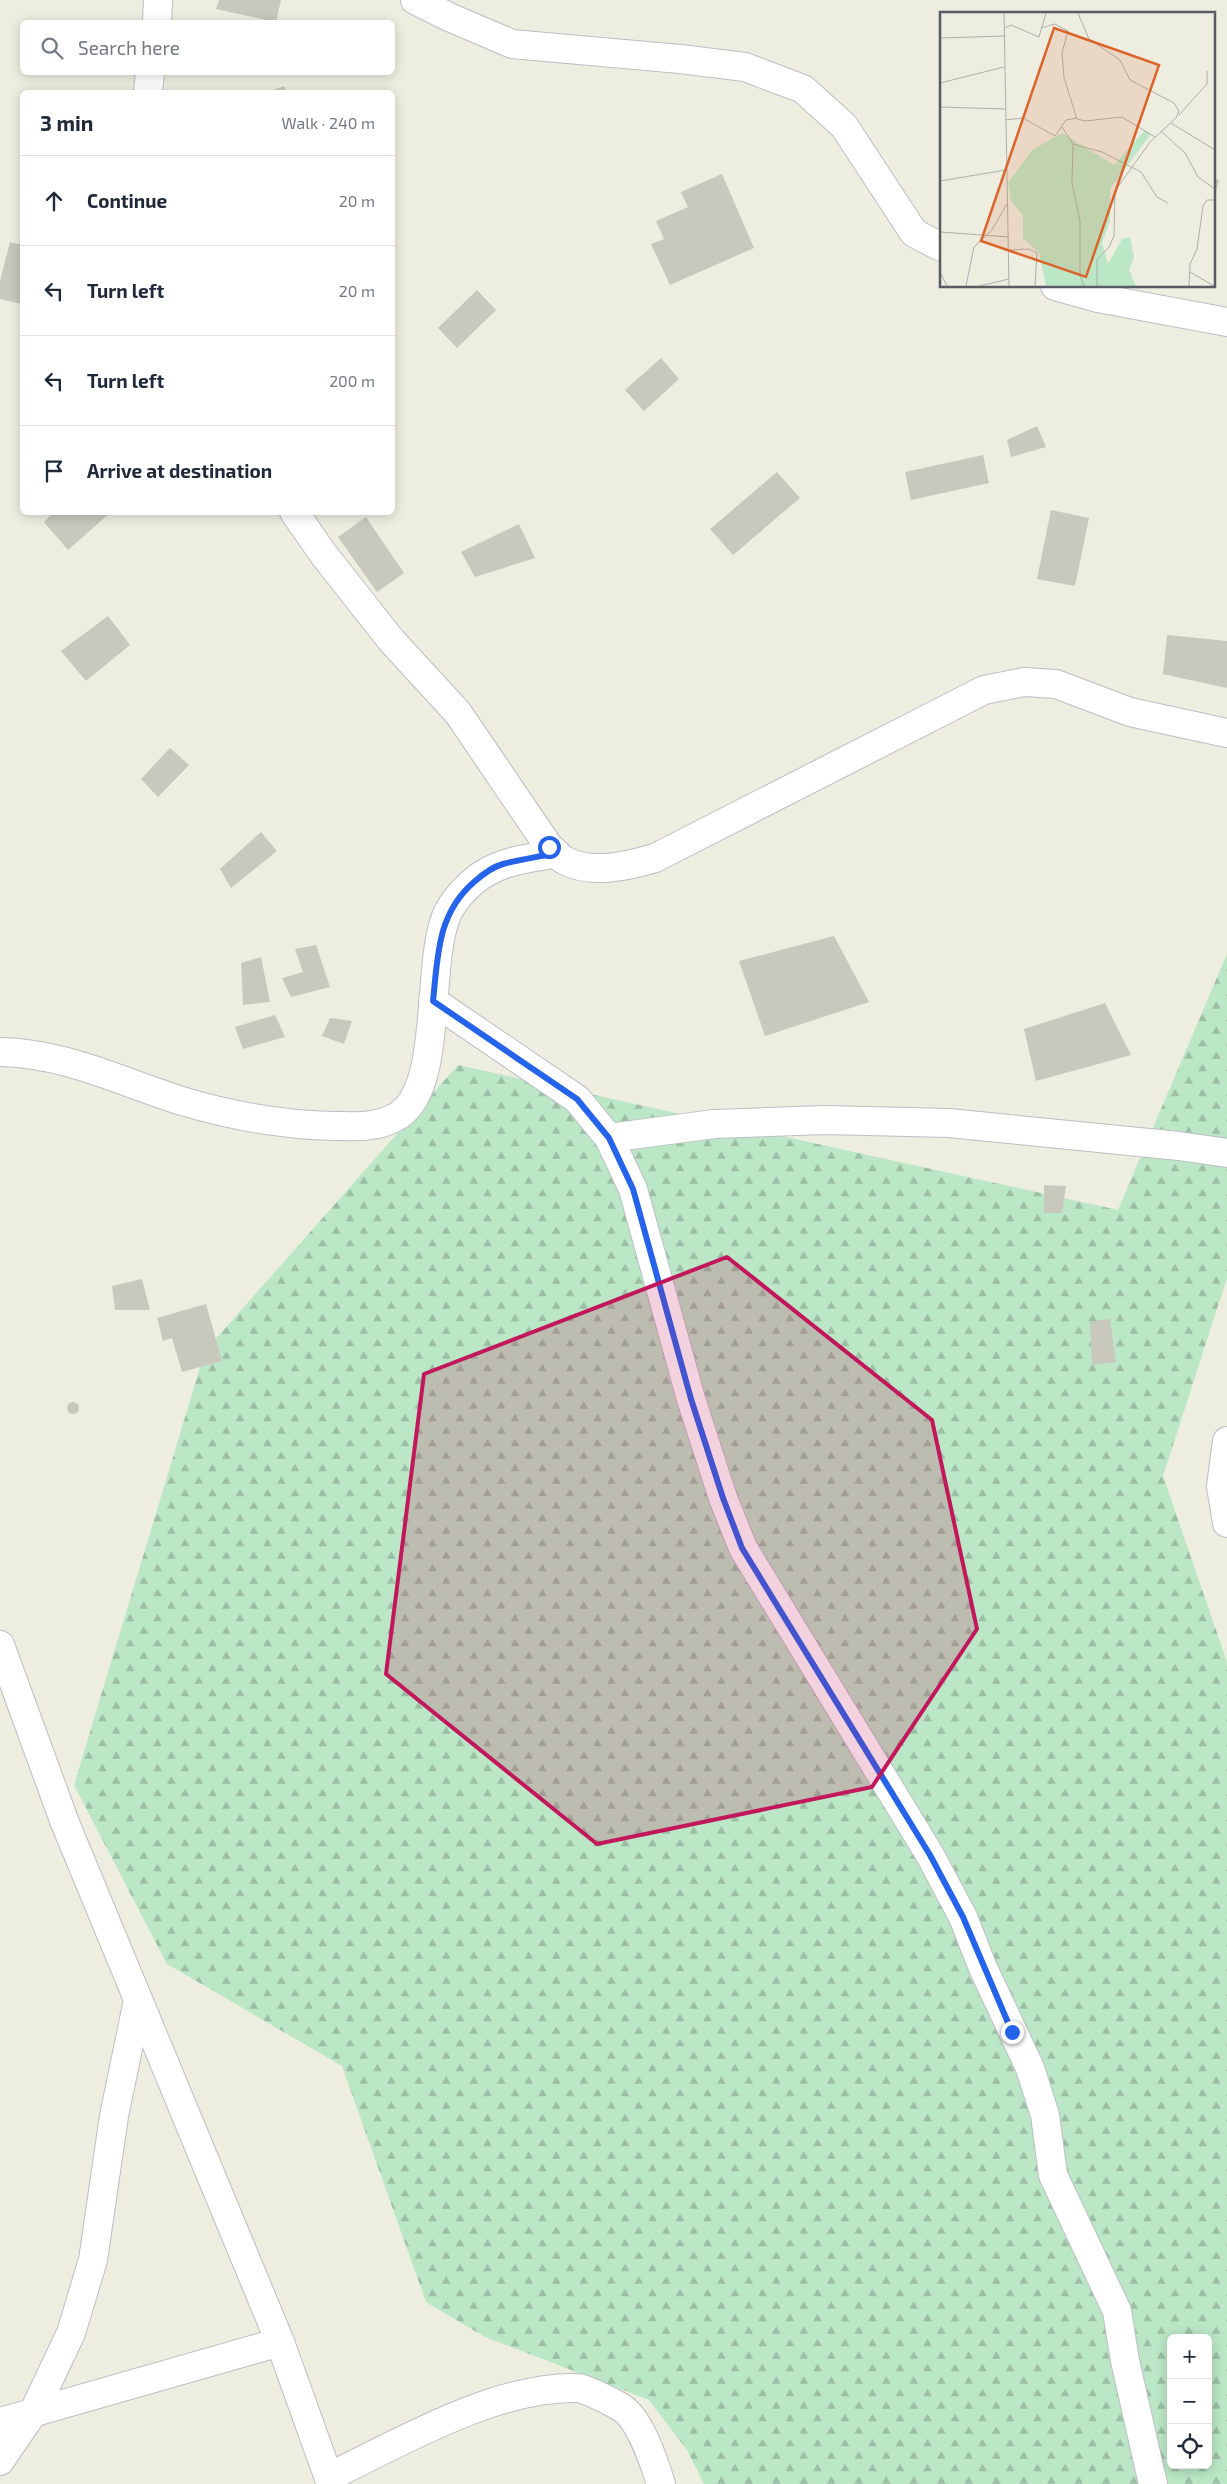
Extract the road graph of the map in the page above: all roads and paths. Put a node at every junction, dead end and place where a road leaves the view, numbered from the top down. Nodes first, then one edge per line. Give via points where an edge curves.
1 (158, 0) edge
2 (415, 0) edge
3 (157, 20) edge
4 (150, 75) edge
5 (148, 90) edge
6 (940, 246) edge
7 (1062, 288) edge
8 (1227, 322) edge
9 (296, 515) edge
10 (1227, 733) edge
11 (556, 853) junction
12 (433, 1001) junction
13 (0, 1052) edge
14 (609, 1138) junction
15 (1227, 1153) edge
16 (1227, 1442) edge
17 (1227, 1523) edge
18 (2, 1655) edge
19 (138, 2000) junction
20 (280, 2342) junction
21 (34, 2411) junction
22 (0, 2422) edge
23 (0, 2462) edge
24 (330, 2480) edge
25 (661, 2484) edge
26 (1153, 2484) edge

1 - 3 street
2 - 6 street via 512,44 680,58 745,67 803,89 844,126 914,233
4 - 5 street
7 - 8 street via 1098,298
9 - 11 street via 385,632 458,713
10 - 11 street via 1130,712 1056,684 1024,682 984,690 655,858 635,864 588,867 564,860
11 - 12 street via 502,864 486,872 464,891 448,912 441,936
12 - 13 street via 423,1079 410,1107 373,1126 324,1126 257,1120 181,1101 85,1066 25,1053
12 - 14 street via 577,1099
14 - 15 street via 714,1124 824,1120 939,1123
14 - 26 street via 633,1189 691,1399 742,1548 930,1855 963,1917 991,1987 1030,2068 1045,2115 1053,2175 1117,2311
16 - 17 street via 1220,1486
18 - 19 street via 65,1823
19 - 20 street
19 - 21 street via 114,2116 93,2260 71,2333
20 - 21 street
20 - 24 street
21 - 22 street
21 - 23 street
24 - 25 street via 411,2436 472,2410 528,2392 579,2388 623,2408 646,2439

